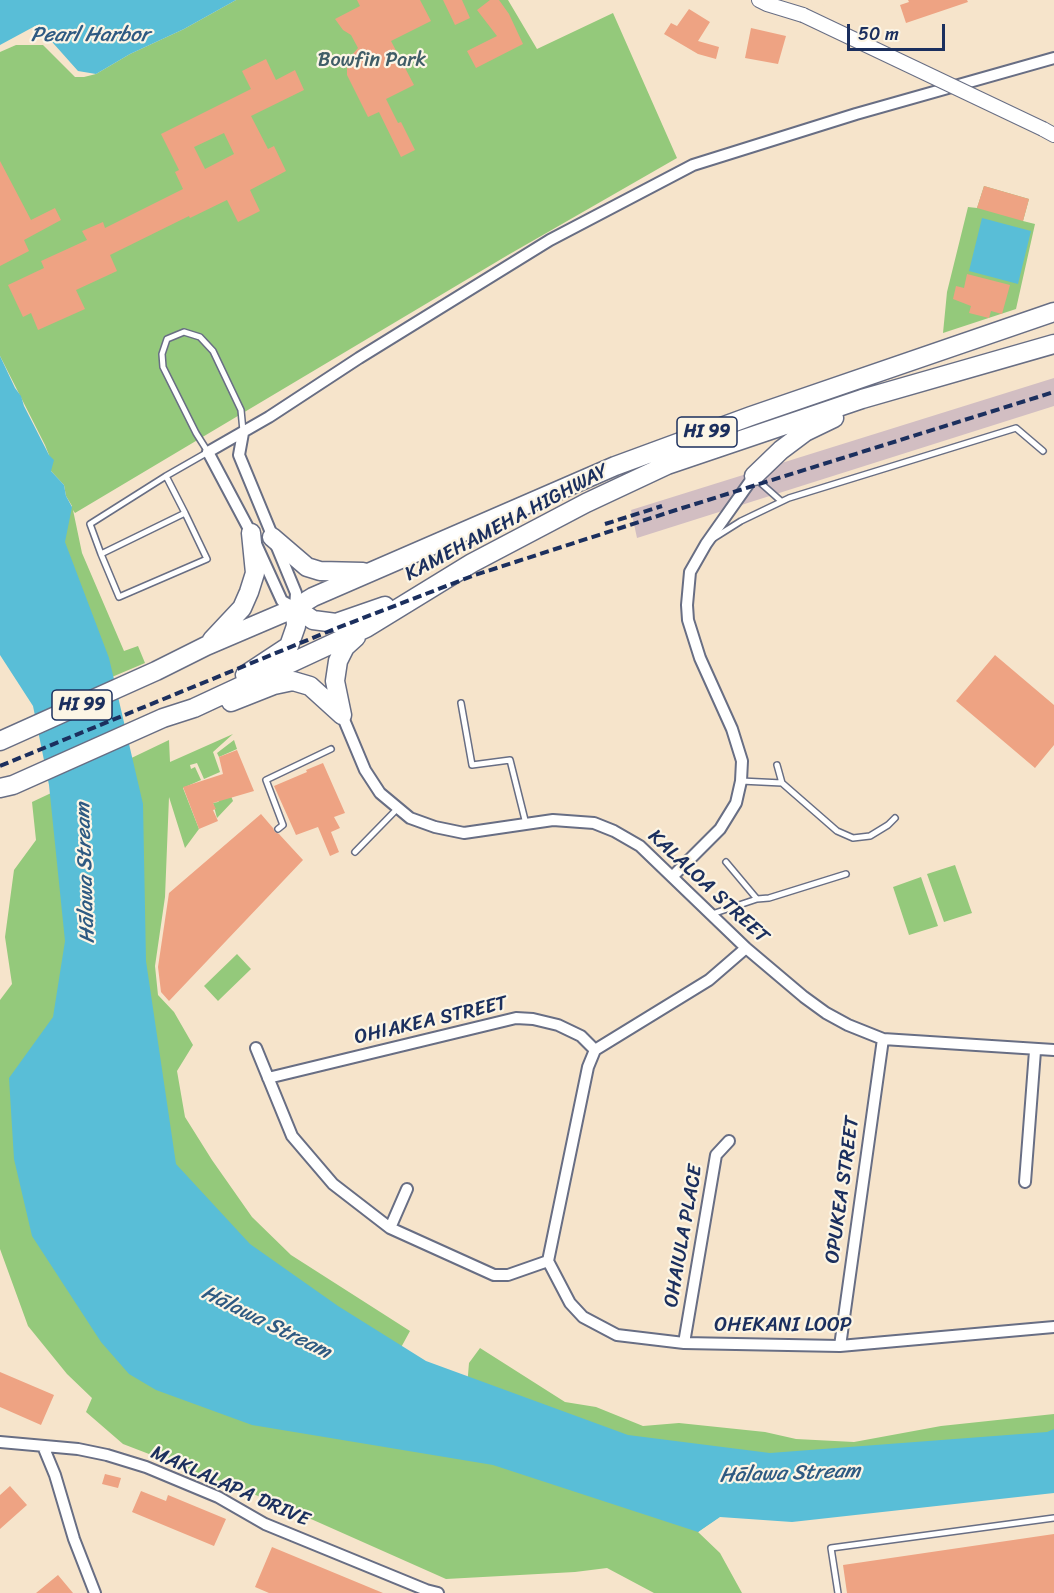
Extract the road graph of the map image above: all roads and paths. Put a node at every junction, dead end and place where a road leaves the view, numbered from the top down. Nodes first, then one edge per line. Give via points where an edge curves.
1 (759, 0) edge
2 (782, 0) edge
3 (790, 0) edge
4 (803, 15) junction
5 (1054, 58) edge
6 (1049, 132) edge
7 (1054, 312) edge
8 (1054, 344) edge
9 (862, 399) junction
10 (243, 433) junction
11 (1043, 451) dead end
12 (208, 452) junction
13 (166, 476) junction
14 (754, 476) junction
15 (781, 501) junction
16 (185, 513) junction
17 (252, 533) junction
18 (272, 537) junction
19 (706, 544) junction
20 (101, 554) junction
21 (368, 572) junction
22 (425, 591) junction
23 (295, 608) junction
24 (366, 628) junction
25 (206, 646) junction
26 (223, 694) junction
27 (461, 703) dead end
28 (194, 708) junction
29 (342, 715) junction
30 (3, 740) edge
31 (331, 749) dead end
32 (777, 765) dead end
33 (741, 781) junction
34 (783, 783) junction
35 (6, 786) edge
36 (0, 800) edge
37 (397, 809) junction
38 (896, 818) dead end
39 (526, 824) junction
40 (278, 830) dead end
41 (355, 852) dead end
42 (726, 862) dead end
43 (846, 874) dead end
44 (673, 876) junction
45 (757, 899) junction
46 (710, 914) junction
47 (746, 948) junction
48 (883, 1039) junction
49 (256, 1048) dead end
50 (595, 1050) junction
51 (1054, 1050) edge
52 (1035, 1051) junction
53 (268, 1078) junction
54 (729, 1141) dead end
55 (1025, 1182) dead end
56 (407, 1189) dead end
57 (390, 1228) junction
58 (548, 1261) junction
59 (1054, 1327) edge
60 (684, 1343) junction
61 (840, 1346) junction
62 (0, 1442) edge
63 (43, 1446) junction
64 (1054, 1518) edge
65 (95, 1593) edge
66 (438, 1593) edge
67 (838, 1593) edge

1 - 4 street
2 - 4 street
3 - 4 street
4 - 6 street, bridge
5 - 10 street via 693,165 550,240
7 - 21 main road, KAMEHAMEHA HIGHWAY / HI 99 via 615,466
8 - 9 main road, KAMEHAMEHA HIGHWAY / HI 99
9 - 14 main road via 839,416 805,432
9 - 22 main road, KAMEHAMEHA HIGHWAY / HI 99 via 667,465 586,502
10 - 12 street
10 - 12 lane via 241,411 213,351 200,337 184,332 167,339 163,367
10 - 18 street via 239,455
11 - 15 lane via 1017,428
12 - 13 lane
12 - 17 street
13 - 16 lane
13 - 20 lane via 90,524
14 - 15 lane
14 - 19 street
15 - 19 lane
16 - 20 lane
16 - 20 lane via 207,559 119,597
17 - 23 street via 282,601
17 - 25 main road via 255,573 249,592 242,608
18 - 21 main road via 307,567
18 - 23 street via 296,593
19 - 33 street via 690,572 688,620 700,658 732,729 742,761
21 - 23 main road, KAMEHAMEHA HIGHWAY / HI 99
22 - 23 main road via 336,623 313,620
22 - 24 main road, KAMEHAMEHA HIGHWAY / HI 99
23 - 25 main road, KAMEHAMEHA HIGHWAY / HI 99
23 - 26 main road via 297,626 289,646 253,668
24 - 26 main road, KAMEHAMEHA HIGHWAY / HI 99
24 - 29 main road via 345,647 338,661 335,681
25 - 30 main road, KAMEHAMEHA HIGHWAY / HI 99
26 - 28 main road, KAMEHAMEHA HIGHWAY / HI 99
27 - 39 lane via 472,765 510,760
28 - 29 main road via 232,702 293,681 310,686
28 - 35 main road, KAMEHAMEHA HIGHWAY / HI 99
29 - 37 street, KALALOA STREET via 365,770
31 - 40 lane via 266,780 283,825
32 - 34 lane
33 - 34 lane
33 - 44 street via 736,803 720,829
34 - 38 lane via 837,831 853,837 870,836
35 - 36 main road
37 - 39 street, KALALOA STREET via 435,827 464,833
37 - 41 lane
39 - 44 street, KALALOA STREET via 553,820 594,824 614,831 640,846
42 - 45 lane
43 - 45 lane
44 - 46 street, KALALOA STREET
45 - 46 lane
46 - 47 street, KALALOA STREET
47 - 48 street, KALALOA STREET via 826,1013
47 - 50 street via 709,980
48 - 52 street, KALALOA STREET
48 - 61 street, OPUKEA STREET
49 - 53 street
50 - 53 street, OHIAKEA STREET via 581,1036 558,1025 516,1018
50 - 58 street via 588,1067
51 - 52 street, KALALOA STREET
52 - 55 street
53 - 57 street via 292,1136 333,1184
54 - 60 street, OHAIULA PLACE via 716,1155
56 - 57 street
57 - 58 street via 494,1275 508,1275
58 - 60 street, OHEKANI LOOP via 570,1303 583,1317 617,1335
59 - 61 street, OHEKANI LOOP
60 - 61 street, OHEKANI LOOP
62 - 63 street, MAKLALAPA DRIVE
63 - 65 street
63 - 66 street, MAKLALAPA DRIVE via 88,1451 147,1467 218,1497 266,1524
64 - 67 lane via 831,1548

